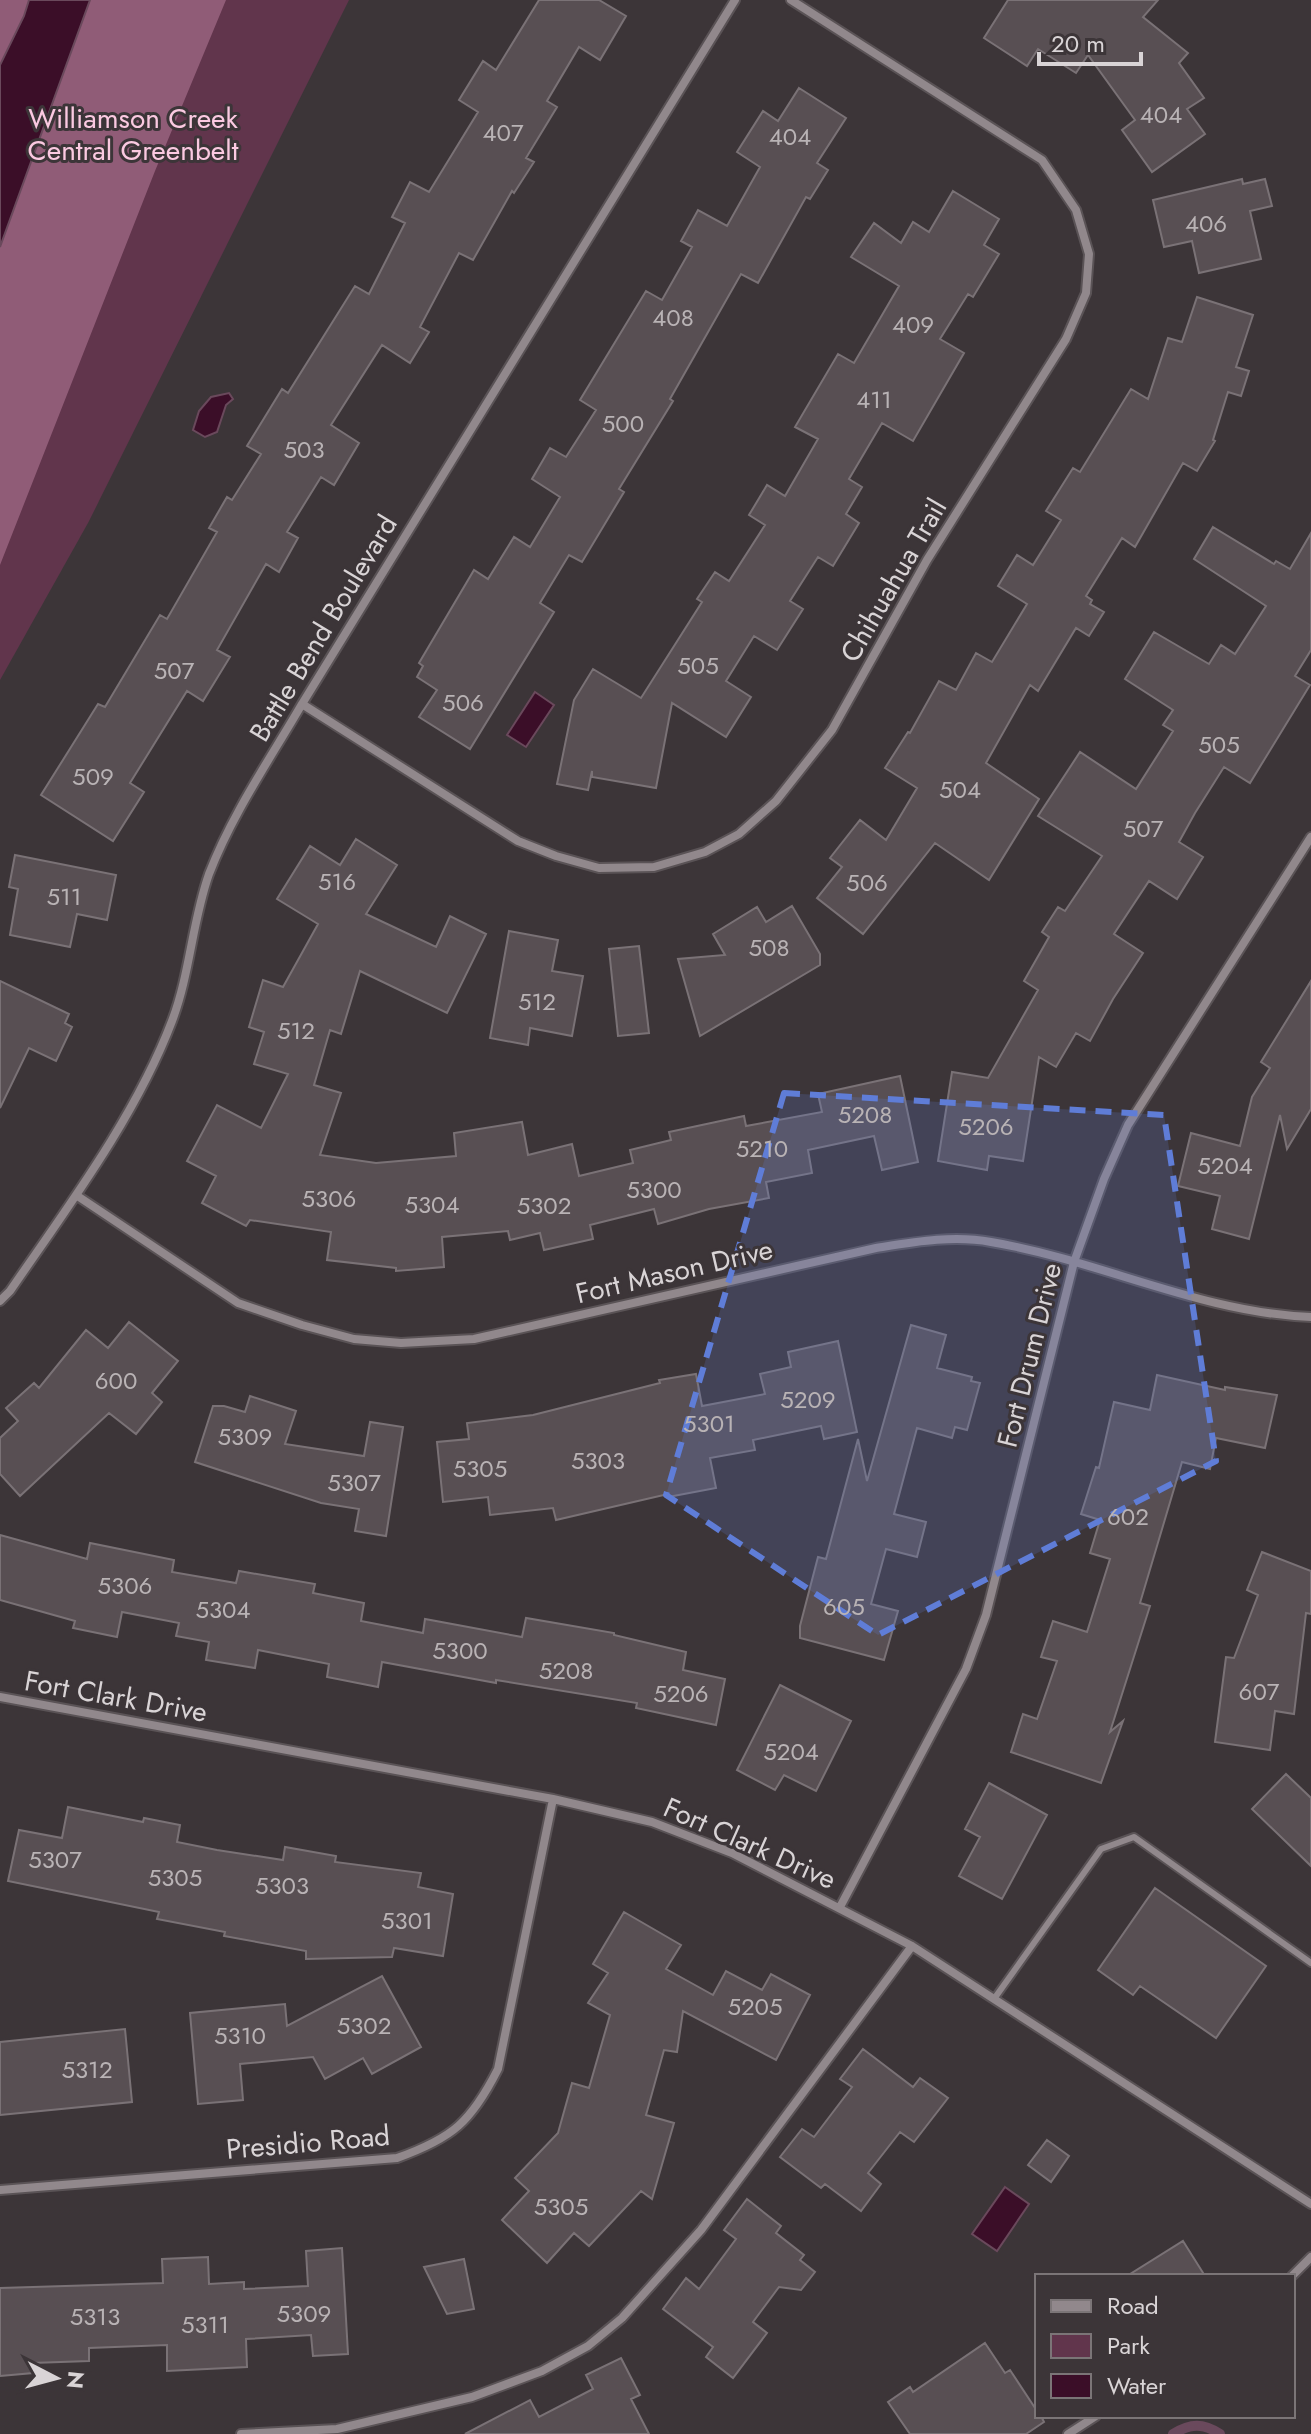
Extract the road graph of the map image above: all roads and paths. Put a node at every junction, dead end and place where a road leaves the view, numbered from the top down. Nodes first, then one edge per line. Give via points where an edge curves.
1 (735, 0) edge
2 (791, 0) edge
3 (302, 704) junction
4 (1311, 837) edge
5 (76, 1195) junction
6 (1074, 1262) junction
7 (0, 1301) edge
8 (1311, 1317) edge
9 (0, 1697) edge
10 (553, 1799) junction
11 (840, 1907) junction
12 (912, 1946) junction
13 (1311, 1963) edge
14 (994, 1999) junction
15 (0, 2190) edge
16 (1311, 2204) edge
17 (1311, 2257) edge
18 (1294, 2274) edge
19 (1093, 2418) edge
20 (241, 2434) edge
21 (1068, 2434) edge

1 - 3 street, Battle Bend Boulevard
2 - 3 street, Chihuahua Trail via 1042,160 1076,210 1089,254 1086,293 1066,339 927,560 832,730 776,801 739,834 705,852 654,867 599,868 518,841
3 - 5 street, Battle Bend Boulevard via 210,874 166,1034 140,1090
4 - 6 street, Fort Drum Drive via 1128,1125
5 - 6 street, Fort Mason Drive via 238,1303 354,1339 385,1342 474,1339 933,1239 989,1241
5 - 7 street, Battle Bend Boulevard
6 - 8 street, Fort Mason Drive via 1222,1304
6 - 11 street, Fort Drum Drive via 986,1615 966,1669
9 - 10 street, Fort Clark Drive
10 - 11 street, Fort Clark Drive via 652,1822 732,1853
10 - 15 street, Presidio Road via 498,2069 463,2124 432,2145 397,2158
11 - 12 street, Fort Clark Drive
12 - 14 street, Fort Clark Drive
12 - 20 street via 701,2230 622,2318 588,2346 542,2371 472,2397 337,2429
13 - 14 lane via 1134,1837 1101,1849
14 - 16 street, Fort Clark Drive
17 - 18 street
19 - 21 street

